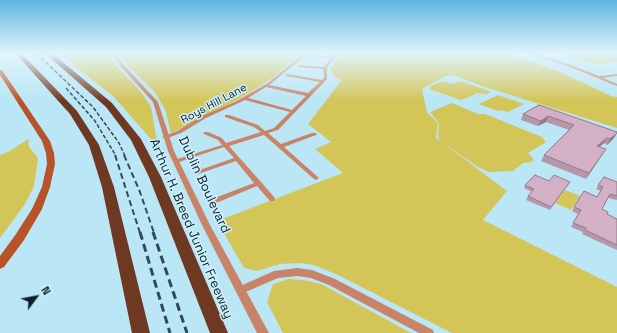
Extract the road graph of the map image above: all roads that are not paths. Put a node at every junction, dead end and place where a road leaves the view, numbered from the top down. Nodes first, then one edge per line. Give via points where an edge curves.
1 (33, 70) edge
2 (68, 70) edge
3 (125, 70) edge
4 (287, 70) edge
5 (325, 70) edge
6 (578, 70) edge
7 (0, 71) edge
8 (617, 74) edge
9 (287, 76) dead end
10 (600, 77) junction
11 (323, 81) junction
12 (617, 85) edge
13 (266, 86) junction
14 (310, 95) junction
15 (245, 99) junction
16 (293, 112) junction
17 (227, 116) dead end
18 (206, 133) dead end
19 (266, 133) junction
20 (314, 134) dead end
21 (166, 137) junction
22 (226, 146) junction
23 (280, 146) junction
24 (237, 159) junction
25 (176, 161) junction
26 (196, 173) dead end
27 (316, 178) dead end
28 (259, 183) junction
29 (272, 199) dead end
30 (214, 201) dead end
31 (0, 264) edge
32 (241, 290) junction
33 (141, 333) edge
34 (219, 333) edge
35 (263, 333) edge
36 (429, 333) edge

1 - 33 highway via 74,113 94,146 108,187
2 - 34 highway, Arthur H. Breed Junior Freeway via 109,105 136,139 155,177
3 - 21 street, Dublin Boulevard via 155,102
4 - 13 street, Roys Hill Lane
5 - 11 street via 326,78
6 - 10 street
7 - 31 main road via 46,141 51,160 46,187 37,209
8 - 10 street
9 - 11 street
10 - 12 street
11 - 14 street
13 - 14 street
13 - 15 street, Roys Hill Lane
14 - 16 street
15 - 16 street
15 - 21 street, Roys Hill Lane
16 - 19 street via 276,129
17 - 19 street via 256,126
18 - 22 street via 220,139
19 - 22 street
19 - 23 street
20 - 23 street
21 - 25 street, Dublin Boulevard
22 - 24 street
22 - 25 street
23 - 27 street
24 - 26 street
24 - 28 street
25 - 32 street, Dublin Boulevard via 206,225
28 - 29 street
28 - 30 street
32 - 35 street, Dublin Boulevard
32 - 36 street via 277,274 312,274

